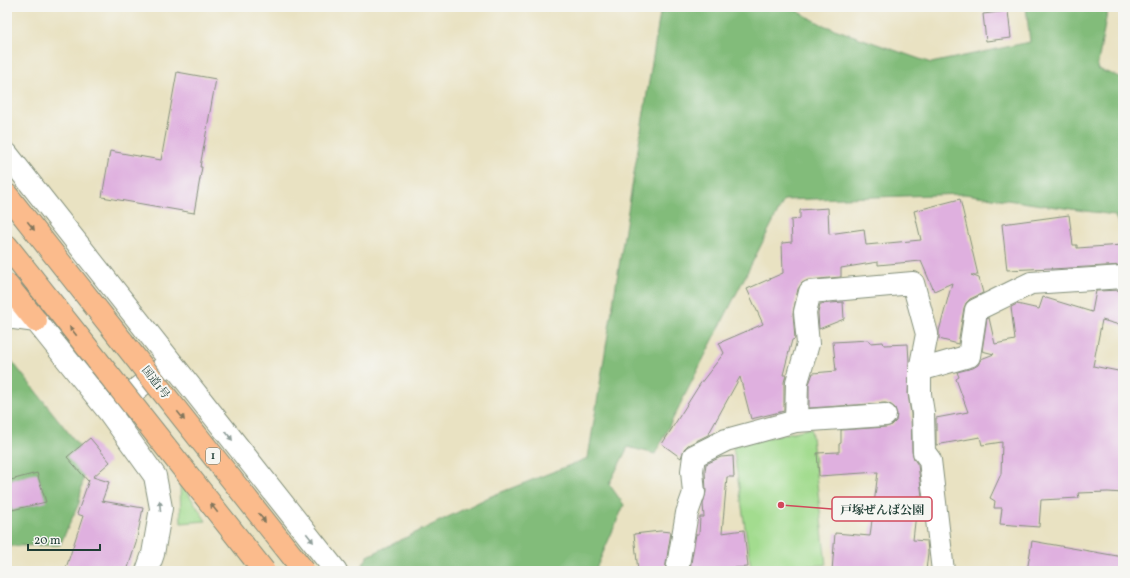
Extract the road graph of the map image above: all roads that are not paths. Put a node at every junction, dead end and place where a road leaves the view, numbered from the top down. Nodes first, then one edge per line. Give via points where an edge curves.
1 (7, 154) edge
2 (7, 195) edge
3 (7, 246) edge
4 (1123, 277) edge
5 (7, 285) edge
6 (7, 316) edge
7 (36, 321) junction
8 (170, 362) junction
9 (920, 370) junction
10 (109, 412) junction
11 (885, 415) dead end
12 (796, 421) junction
13 (147, 571) edge
14 (264, 571) edge
15 (304, 571) edge
16 (336, 571) edge
17 (677, 571) edge
18 (942, 571) edge

1 - 8 street
2 -> 15 highway, 国道1号 / 1, bridge
14 -> 3 highway, bridge
4 - 9 street via 1031,283 976,310 969,356
5 - 7 highway
6 - 7 street
7 - 10 street
8 - 10 street
8 -> 16 street
9 - 12 street via 927,334 913,283 810,292 805,312 808,344 797,382
9 - 18 street via 924,452 930,460
13 -> 10 street via 154,554 161,508 154,476
11 - 12 street
12 - 17 street via 726,440 694,456 694,494 687,513

